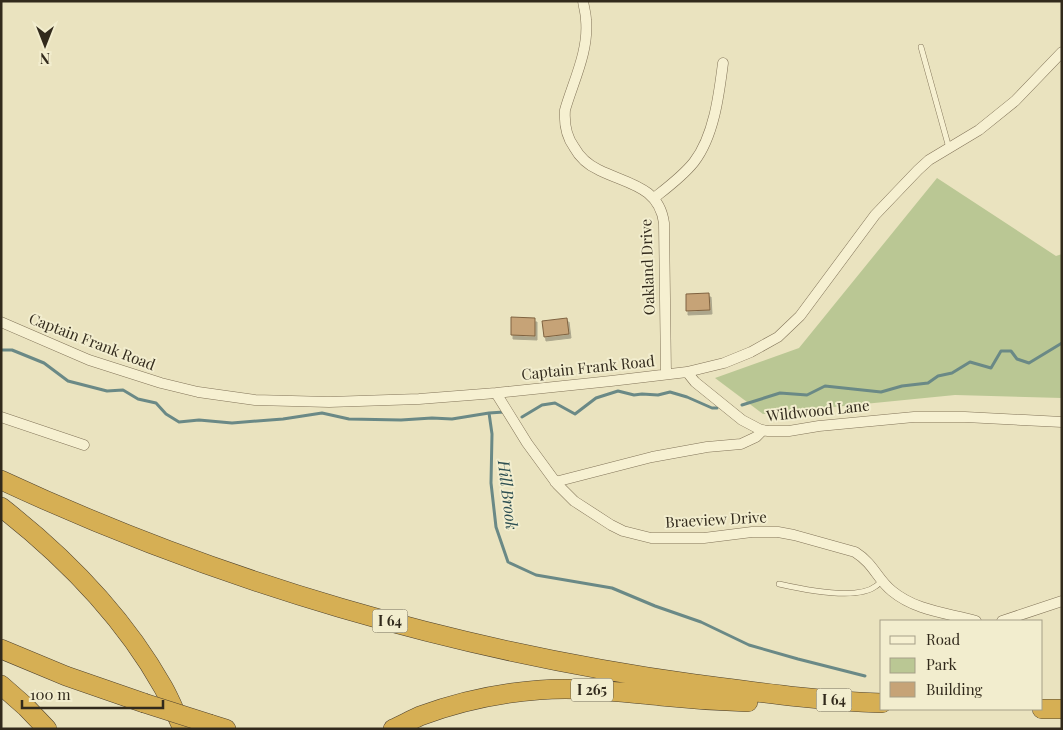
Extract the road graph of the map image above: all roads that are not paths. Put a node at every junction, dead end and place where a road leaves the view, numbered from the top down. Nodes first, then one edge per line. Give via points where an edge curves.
1 (583, 1) edge
2 (921, 47) dead end
3 (1062, 52) edge
4 (723, 63) dead end
5 (949, 149) junction
6 (654, 198) junction
7 (1, 322) edge
8 (687, 372) junction
9 (666, 374) junction
10 (496, 393) junction
11 (1, 416) edge
12 (1062, 422) edge
13 (764, 430) junction
14 (84, 445) dead end
15 (1, 480) edge
16 (555, 482) junction
17 (1, 507) edge
18 (882, 580) junction
19 (778, 584) dead end
20 (1062, 601) edge
21 (972, 620) edge
22 (1005, 620) edge
23 (1, 649) edge
24 (1, 686) edge
25 (796, 697) junction
26 (880, 703) edge
27 (1043, 709) edge
28 (1062, 709) edge
29 (218, 726) edge
30 (47, 729) edge
31 (183, 729) edge
32 (393, 729) edge

1 - 6 street, Oakland Drive via 586,38 565,110 567,134 585,162 638,186
2 - 5 lane
3 - 5 street, Captain Frank Road via 1015,101
4 - 6 street via 714,117 703,150 688,169
5 - 8 street, Captain Frank Road via 918,170 875,215 806,309 789,327 765,345 738,358
6 - 9 street, Oakland Drive via 664,223
7 - 10 street, Captain Frank Road via 107,367 161,383 255,400 329,402
8 - 9 street, Captain Frank Road
8 - 13 street via 742,420
9 - 10 street, Captain Frank Road
10 - 16 street, Braeview Drive
11 - 14 street
12 - 13 street, Wildwood Lane via 914,417 789,431
13 - 16 street, Wildwood Lane via 741,444 652,457
15 - 25 highway, I 64 via 71,512 205,564 406,626 571,663
16 - 18 street, Braeview Drive via 592,514 637,536 704,538 752,532 794,534 854,552 868,562
17 - 31 highway via 52,549 122,626 164,689
18 - 19 lane via 876,587 860,592 821,592
18 - 21 street, Braeview Drive via 902,599 934,612
20 - 22 street
23 - 29 highway, bridge via 66,676
24 - 30 highway
25 - 26 highway, I 64
25 - 32 highway, I 265 via 758,703 598,690 539,690 480,699 420,716
27 - 28 highway

